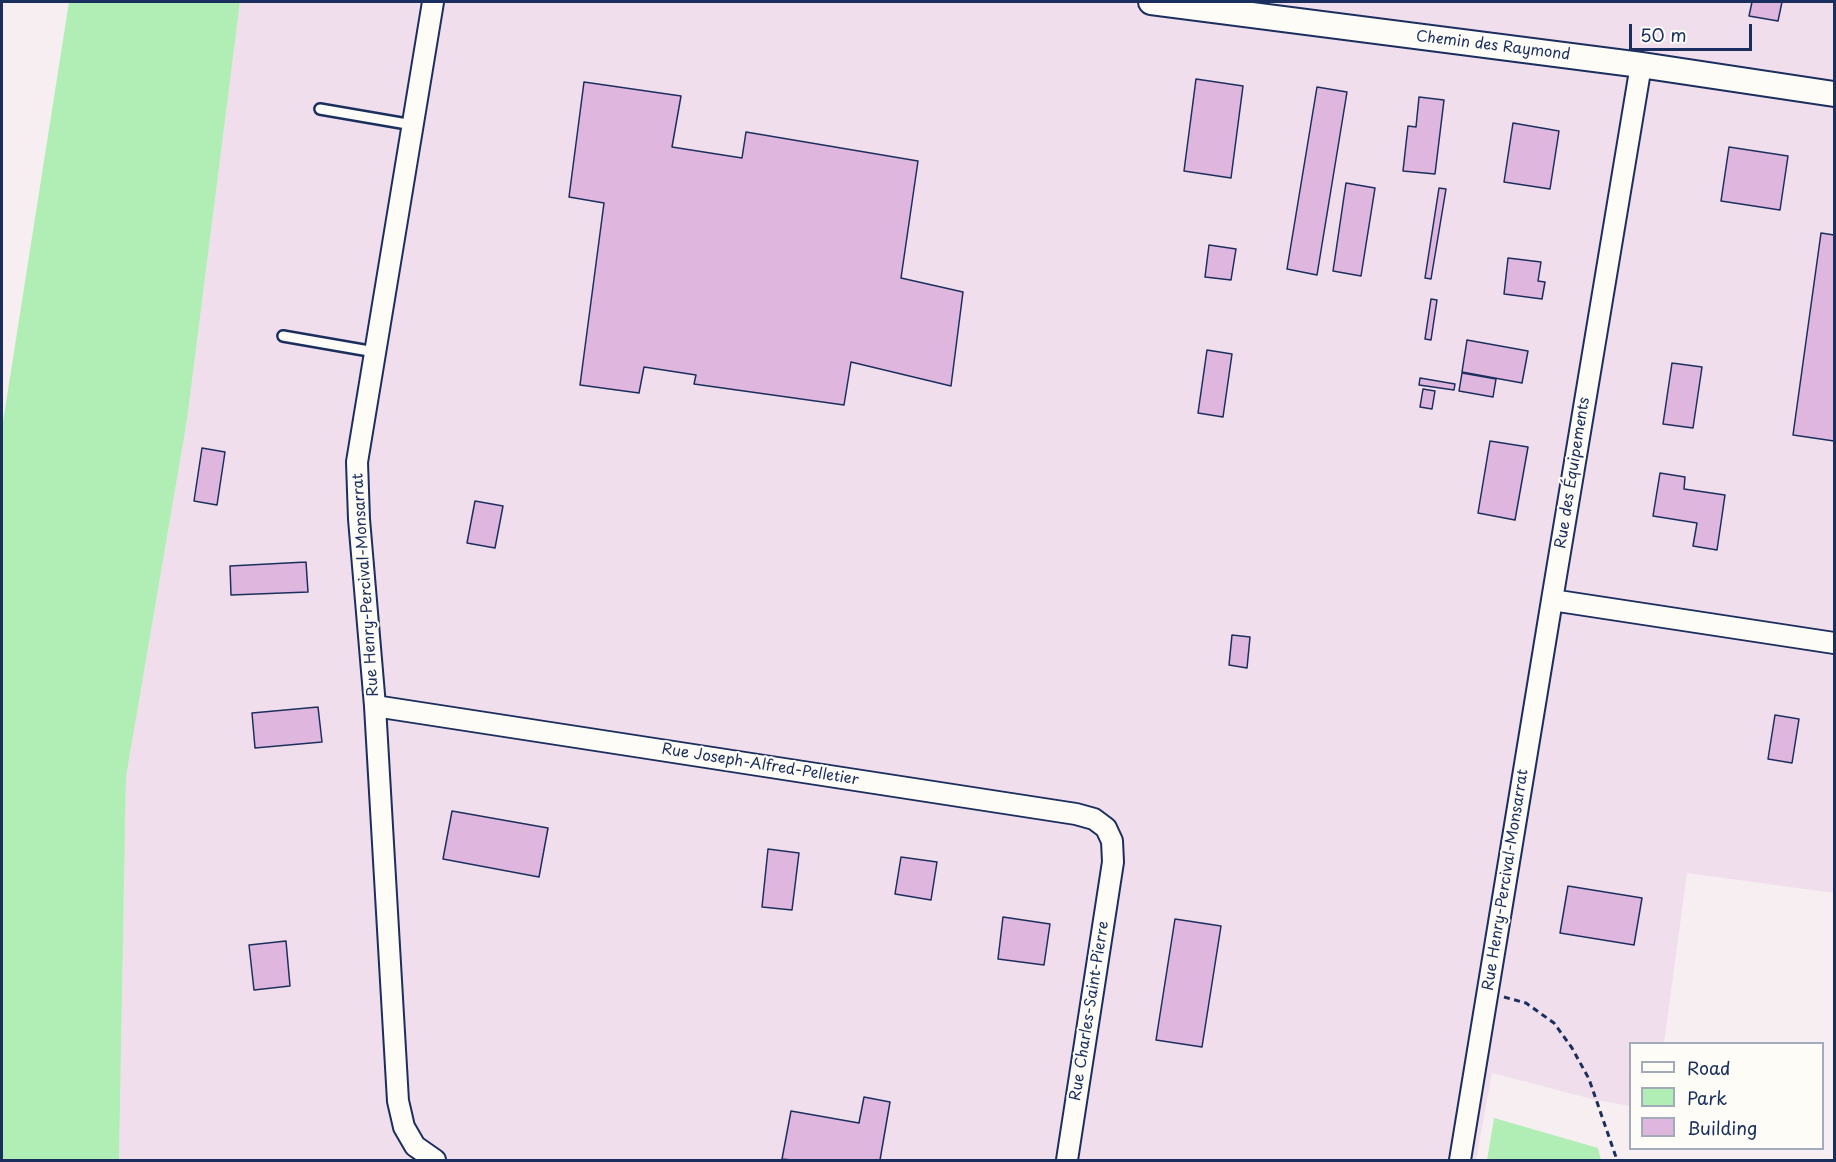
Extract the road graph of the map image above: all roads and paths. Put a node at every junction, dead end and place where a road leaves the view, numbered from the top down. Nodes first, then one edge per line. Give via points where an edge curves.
1 (433, 2) edge
2 (1151, 2) edge
3 (1641, 65) junction
4 (1834, 94) edge
5 (320, 109) dead end
6 (413, 124) junction
7 (283, 336) dead end
8 (375, 352) junction
9 (1552, 600) junction
10 (1834, 644) edge
11 (375, 706) junction
12 (1113, 862) joint
13 (1487, 995) junction
14 (435, 1161) edge
15 (1066, 1161) edge
16 (1460, 1161) edge
17 (1617, 1161) edge

1 - 6 street, Rue Henry-Percival-Monsarrat
2 - 3 street, Chemin des Raymond
3 - 4 street, Chemin des Raymond
3 - 9 street, Rue des Équipements
5 - 6 lane
6 - 8 street, Rue Henry-Percival-Monsarrat
7 - 8 lane
8 - 11 street, Rue Henry-Percival-Monsarrat via 357,462
9 - 10 street
9 - 13 street, Rue Henry-Percival-Monsarrat
11 - 12 street, Rue Joseph-Alfred-Pelletier via 1076,814 1094,819 1106,828 1112,841
11 - 14 street, Rue Henry-Percival-Monsarrat via 398,1101 404,1127 415,1146
12 - 15 street, Rue Charles-Saint-Pierre
13 - 16 street, Rue Henry-Percival-Monsarrat
13 - 17 path via 1527,1003 1554,1023 1589,1079

